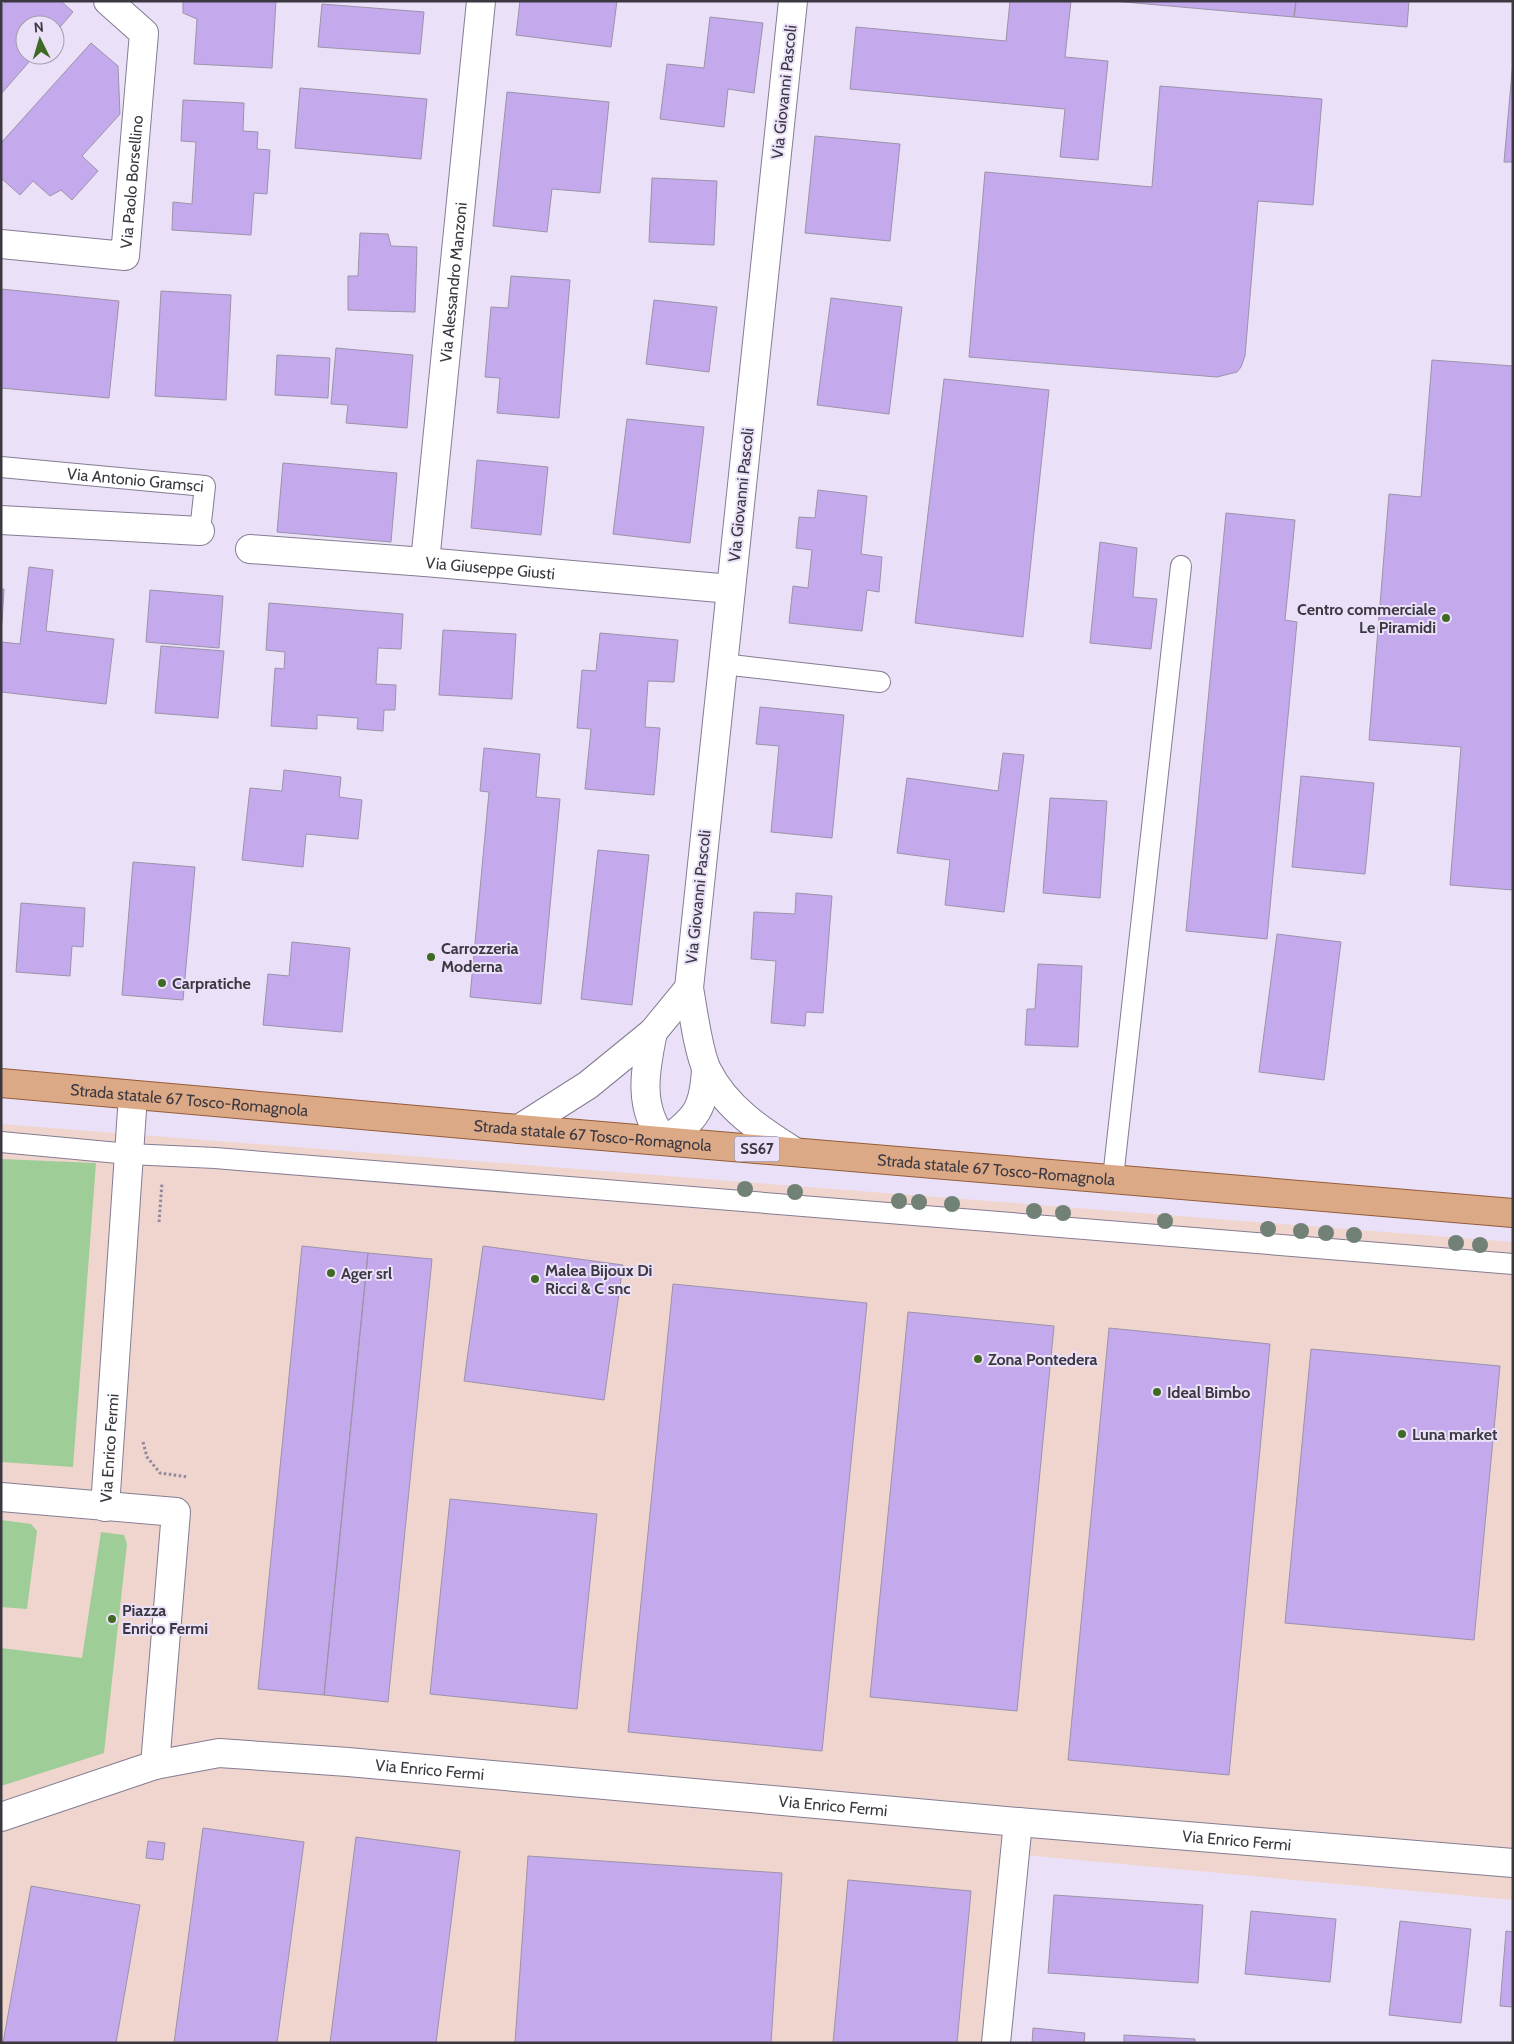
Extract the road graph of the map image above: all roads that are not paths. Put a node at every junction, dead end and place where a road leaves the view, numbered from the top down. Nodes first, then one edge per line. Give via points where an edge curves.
1 (108, 1) edge
2 (481, 1) edge
3 (793, 1) edge
4 (1, 244) edge
5 (1, 467) edge
6 (1, 520) edge
7 (200, 531) joint
8 (250, 549) dead end
9 (425, 562) junction
10 (1181, 566) dead end
11 (731, 589) junction
12 (723, 664) junction
13 (880, 682) dead end
14 (689, 988) junction
15 (653, 1032) junction
16 (706, 1069) junction
17 (1, 1083) edge
18 (133, 1095) junction
19 (519, 1129) junction
20 (665, 1141) junction
21 (1, 1142) edge
22 (795, 1152) junction
23 (129, 1154) junction
24 (1113, 1178) junction
25 (1513, 1213) edge
26 (1513, 1264) edge
27 (1, 1497) edge
28 (105, 1508) junction
29 (155, 1765) junction
30 (1, 1817) edge
31 (1018, 1822) junction
32 (1513, 1863) edge
33 (996, 2043) edge

1 - 4 street, Via Paolo Borsellino via 144,34 125,256
2 - 9 street, Via Alessandro Manzoni
3 - 11 street, Via Giovanni Pascoli
5 - 7 lane, Via Antonio Gramsci via 205,486
6 - 7 street, Via Antonio Gramsci
8 - 9 street, Via Giuseppe Giusti
9 - 11 street, Via Giuseppe Giusti
10 - 24 lane
11 - 12 street, Via Giovanni Pascoli
12 - 13 lane
12 - 14 street, Via Giovanni Pascoli
14 - 15 street, Via Giovanni Pascoli
14 - 16 street, Via Giovanni Pascoli
15 - 19 street, Via Giovanni Pascoli via 588,1085
15 - 20 street, Via Giovanni Pascoli via 645,1097 652,1123
16 - 20 street, Via Giovanni Pascoli via 705,1092 700,1106 687,1124
16 - 22 street, Via Giovanni Pascoli via 739,1113
17 - 18 main road, Strada statale 67 Tosco-Romagnola / SS67
18 - 19 main road, Strada statale 67 Tosco-Romagnola / SS67
18 - 23 street, Via Enrico Fermi
19 - 20 main road, Strada statale 67 Tosco-Romagnola / SS67
20 - 22 main road, Strada statale 67 Tosco-Romagnola / SS67
21 - 23 lane
22 - 24 main road, Strada statale 67 Tosco-Romagnola / SS67
23 - 26 lane
23 - 28 street, Via Enrico Fermi
24 - 25 main road, Strada statale 67 Tosco-Romagnola / SS67
27 - 28 street
28 - 29 street, Via Enrico Fermi via 176,1512
29 - 30 street, Via Enrico Fermi
29 - 31 street, Via Enrico Fermi via 219,1753
31 - 32 street, Via Enrico Fermi
31 - 33 street

